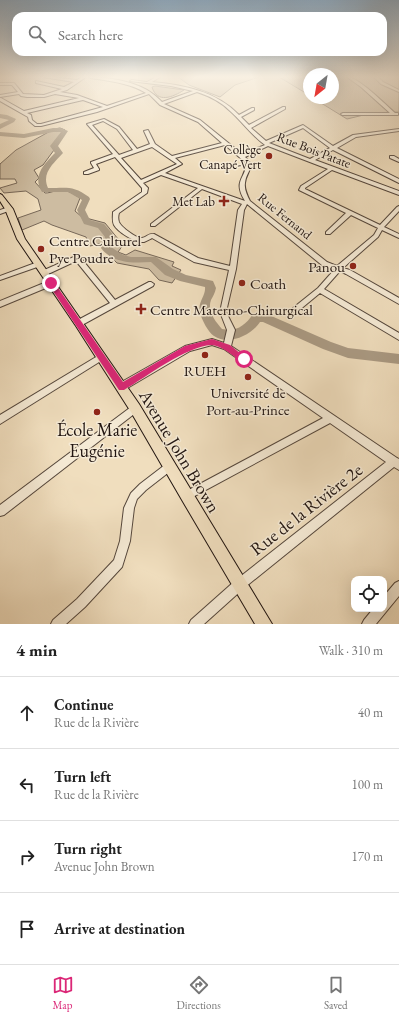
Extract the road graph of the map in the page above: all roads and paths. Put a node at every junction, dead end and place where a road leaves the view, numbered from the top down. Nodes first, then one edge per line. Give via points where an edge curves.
1 (13, 106) edge
2 (48, 106) edge
3 (166, 106) edge
4 (227, 106) edge
5 (387, 106) edge
6 (106, 107) edge
7 (284, 108) dead end
8 (253, 109) dead end
9 (24, 112) junction
10 (343, 114) dead end
11 (397, 114) edge
12 (239, 117) junction
13 (249, 127) junction
14 (399, 130) edge
15 (146, 132) dead end
16 (226, 143) junction
17 (267, 144) junction
18 (153, 145) junction
19 (333, 148) junction
20 (136, 150) junction
21 (117, 156) junction
22 (242, 156) junction
23 (173, 157) junction
24 (392, 157) dead end
25 (310, 161) junction
26 (399, 161) edge
27 (331, 169) junction
28 (86, 173) dead end
29 (161, 173) junction
30 (399, 181) edge
31 (140, 182) junction
32 (201, 188) junction
33 (399, 193) edge
34 (0, 196) edge
35 (246, 202) junction
36 (399, 208) edge
37 (9, 209) junction
38 (0, 212) edge
39 (350, 213) junction
40 (153, 225) dead end
41 (381, 227) junction
42 (328, 233) dead end
43 (399, 236) edge
44 (38, 264) junction
45 (339, 268) junction
46 (233, 269) junction
47 (44, 272) junction
48 (0, 278) edge
49 (51, 283) junction
50 (151, 284) dead end
51 (320, 290) junction
52 (399, 301) edge
53 (0, 304) edge
54 (114, 304) junction
55 (295, 310) dead end
56 (79, 323) junction
57 (399, 337) edge
58 (227, 347) junction
59 (101, 357) junction
60 (122, 387) junction
61 (135, 408) junction
62 (331, 418) junction
63 (0, 420) edge
64 (397, 463) edge
65 (170, 466) junction
66 (186, 496) junction
67 (0, 511) edge
68 (240, 584) junction
69 (399, 587) edge
70 (387, 601) edge
71 (378, 612) edge
72 (57, 624) edge
73 (195, 624) edge
74 (264, 624) edge
75 (368, 624) edge

1 - 9 street
2 - 9 street
3 - 16 street via 194,118
4 - 12 street, Rue Bois Patate
5 - 11 street
6 - 9 street via 41,125 36,125
7 - 13 street
8 - 12 street
10 - 11 street
12 - 13 street, Rue Bois Patate
13 - 17 street, Rue Bois Patate
14 - 19 street via 360,135
15 - 18 street
16 - 22 street
16 - 23 street
17 - 19 street via 303,126
17 - 22 street
17 - 25 street, Rue Bois Patate
18 - 20 street
18 - 23 street
19 - 25 street
19 - 30 street
20 - 21 street
20 - 21 street via 118,128 103,120 90,124
21 - 28 street via 92,163 97,169
21 - 31 street
22 - 35 street, Rue Fernand via 248,165 242,183
23 - 29 street via 180,164
24 - 26 street
25 - 27 street, Rue Bois Patate
27 - 33 street, Rue Bois Patate
27 - 39 street via 302,190
29 - 31 street
29 - 32 street
31 - 46 street via 145,190 116,212 117,224 140,240 152,235 196,260
32 - 35 street
32 - 40 street
34 - 37 main road, Avenue John Brown
35 - 45 street, Rue Fernand via 326,264
35 - 46 street via 241,210
36 - 41 street
37 - 38 street
37 - 44 main road, Avenue John Brown via 21,239
39 - 41 street
39 - 42 street
41 - 43 street
41 - 45 street via 376,236
44 - 47 main road, Avenue John Brown
44 - 48 street
45 - 51 street
45 - 52 street, Rue Fernand
46 - 58 street via 223,312 230,334
47 - 49 main road, Avenue John Brown
47 - 54 street via 76,258
49 - 53 street
49 - 56 main road, Avenue John Brown
50 - 54 street
51 - 55 street
51 - 57 street
54 - 56 street
56 - 59 main road, Avenue John Brown
58 - 60 street via 212,342 188,348
58 - 62 street
59 - 60 main road, Avenue John Brown
59 - 63 street
60 - 61 main road, Avenue John Brown
61 - 65 main road, Avenue John Brown
61 - 67 street
62 - 64 street
62 - 66 street
64 - 68 street, Rue de la Rivière 2e
65 - 66 main road, Avenue John Brown
65 - 72 street via 134,496 129,508 125,541 118,563 81,604
66 - 68 main road, Avenue John Brown
68 - 73 street, Rue de la Rivière 2e
68 - 74 main road, Avenue John Brown
69 - 70 street
71 - 75 street

